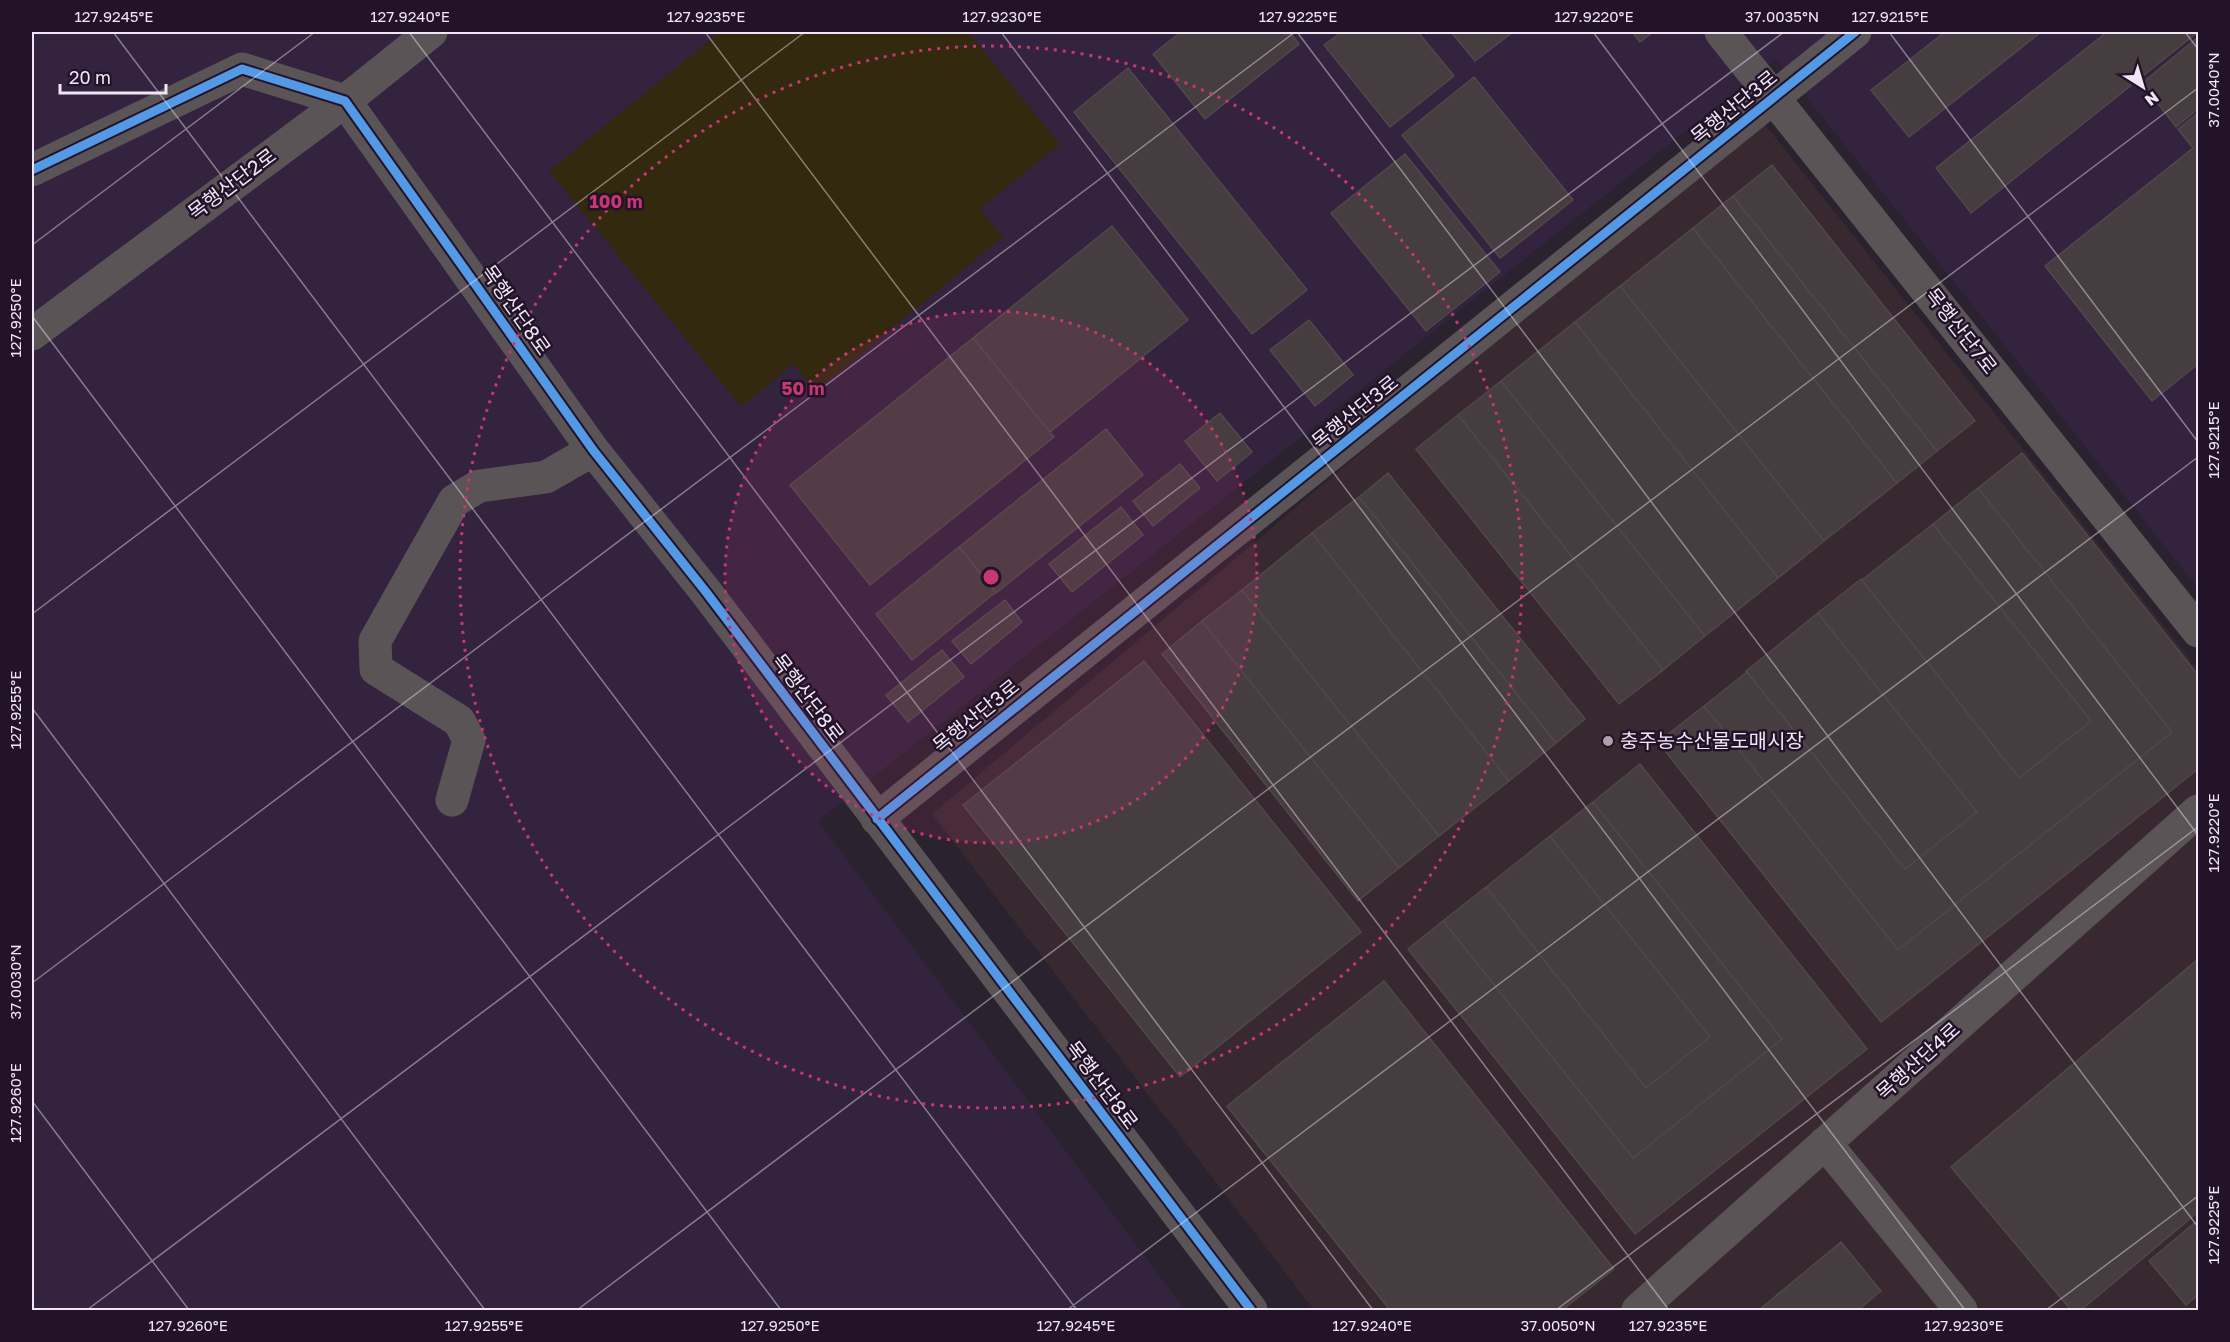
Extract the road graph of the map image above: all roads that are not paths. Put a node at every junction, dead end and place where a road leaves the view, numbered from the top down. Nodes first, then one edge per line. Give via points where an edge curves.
1 (431, 32) edge
2 (1721, 32) edge
3 (1855, 32) edge
4 (1776, 97) junction
5 (345, 101) junction
6 (32, 170) edge
7 (32, 334) edge
8 (593, 450) junction
9 (2199, 631) edge
10 (452, 800) dead end
11 (2199, 811) edge
12 (877, 819) junction
13 (1825, 1143) junction
14 (1251, 1311) edge
15 (1638, 1311) edge
16 (1961, 1311) edge

1 - 5 street, 목행산단2로
2 - 4 street, 목행산단7로
3 - 4 street, 목행산단3로
4 - 9 street, 목행산단7로
4 - 12 street, 목행산단3로
5 - 6 street via 242,69
5 - 7 street, 목행산단2로
5 - 8 street, 목행산단8로
8 - 10 street via 546,477 479,486 454,501 375,641 376,669 459,721 469,740
8 - 12 street, 목행산단8로
11 - 13 street, 목행산단4로
12 - 14 street, 목행산단8로
13 - 15 street, 목행산단4로
13 - 16 street

